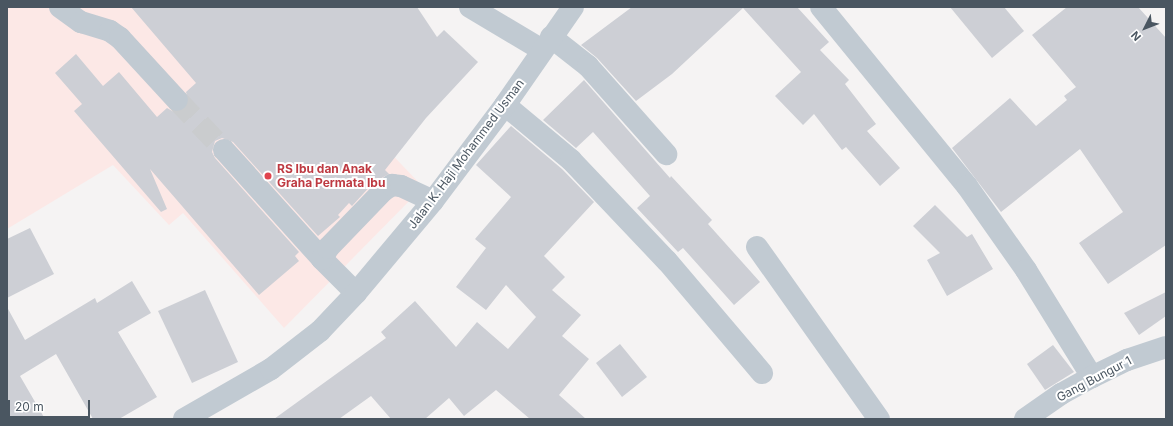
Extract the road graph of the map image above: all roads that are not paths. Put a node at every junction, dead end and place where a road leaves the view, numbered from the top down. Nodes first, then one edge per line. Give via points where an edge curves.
1 (60, 7) edge
2 (470, 7) edge
3 (573, 7) edge
4 (821, 7) edge
5 (546, 44) junction
6 (177, 100) tunnel mouth
7 (505, 105) junction
8 (224, 150) tunnel mouth
9 (666, 154) dead end
10 (433, 201) junction
11 (757, 247) dead end
12 (322, 259) junction
13 (356, 293) junction
14 (1166, 347) edge
15 (762, 373) dead end
16 (1092, 377) junction
17 (184, 419) edge
18 (879, 419) edge
19 (1025, 419) edge

1 - 6 street via 81,22 110,31 120,38
2 - 5 street
3 - 5 street, Jalan K. Haji Mohammed Usman
4 - 16 street via 967,186 1026,270
5 - 7 street, Jalan K. Haji Mohammed Usman
5 - 9 street via 588,66
7 - 10 street, Jalan K. Haji Mohammed Usman
7 - 15 street via 540,132 576,166 667,261
8 - 12 street
10 - 12 street via 401,186 392,185 333,242
10 - 13 street, Jalan K. Haji Mohammed Usman
11 - 18 street
12 - 13 street
13 - 17 street, Jalan K. Haji Mohammed Usman via 320,331 271,369
14 - 16 street, Gang Bungur 1 via 1127,360
16 - 19 street, Gang Bungur 1 via 1061,394

